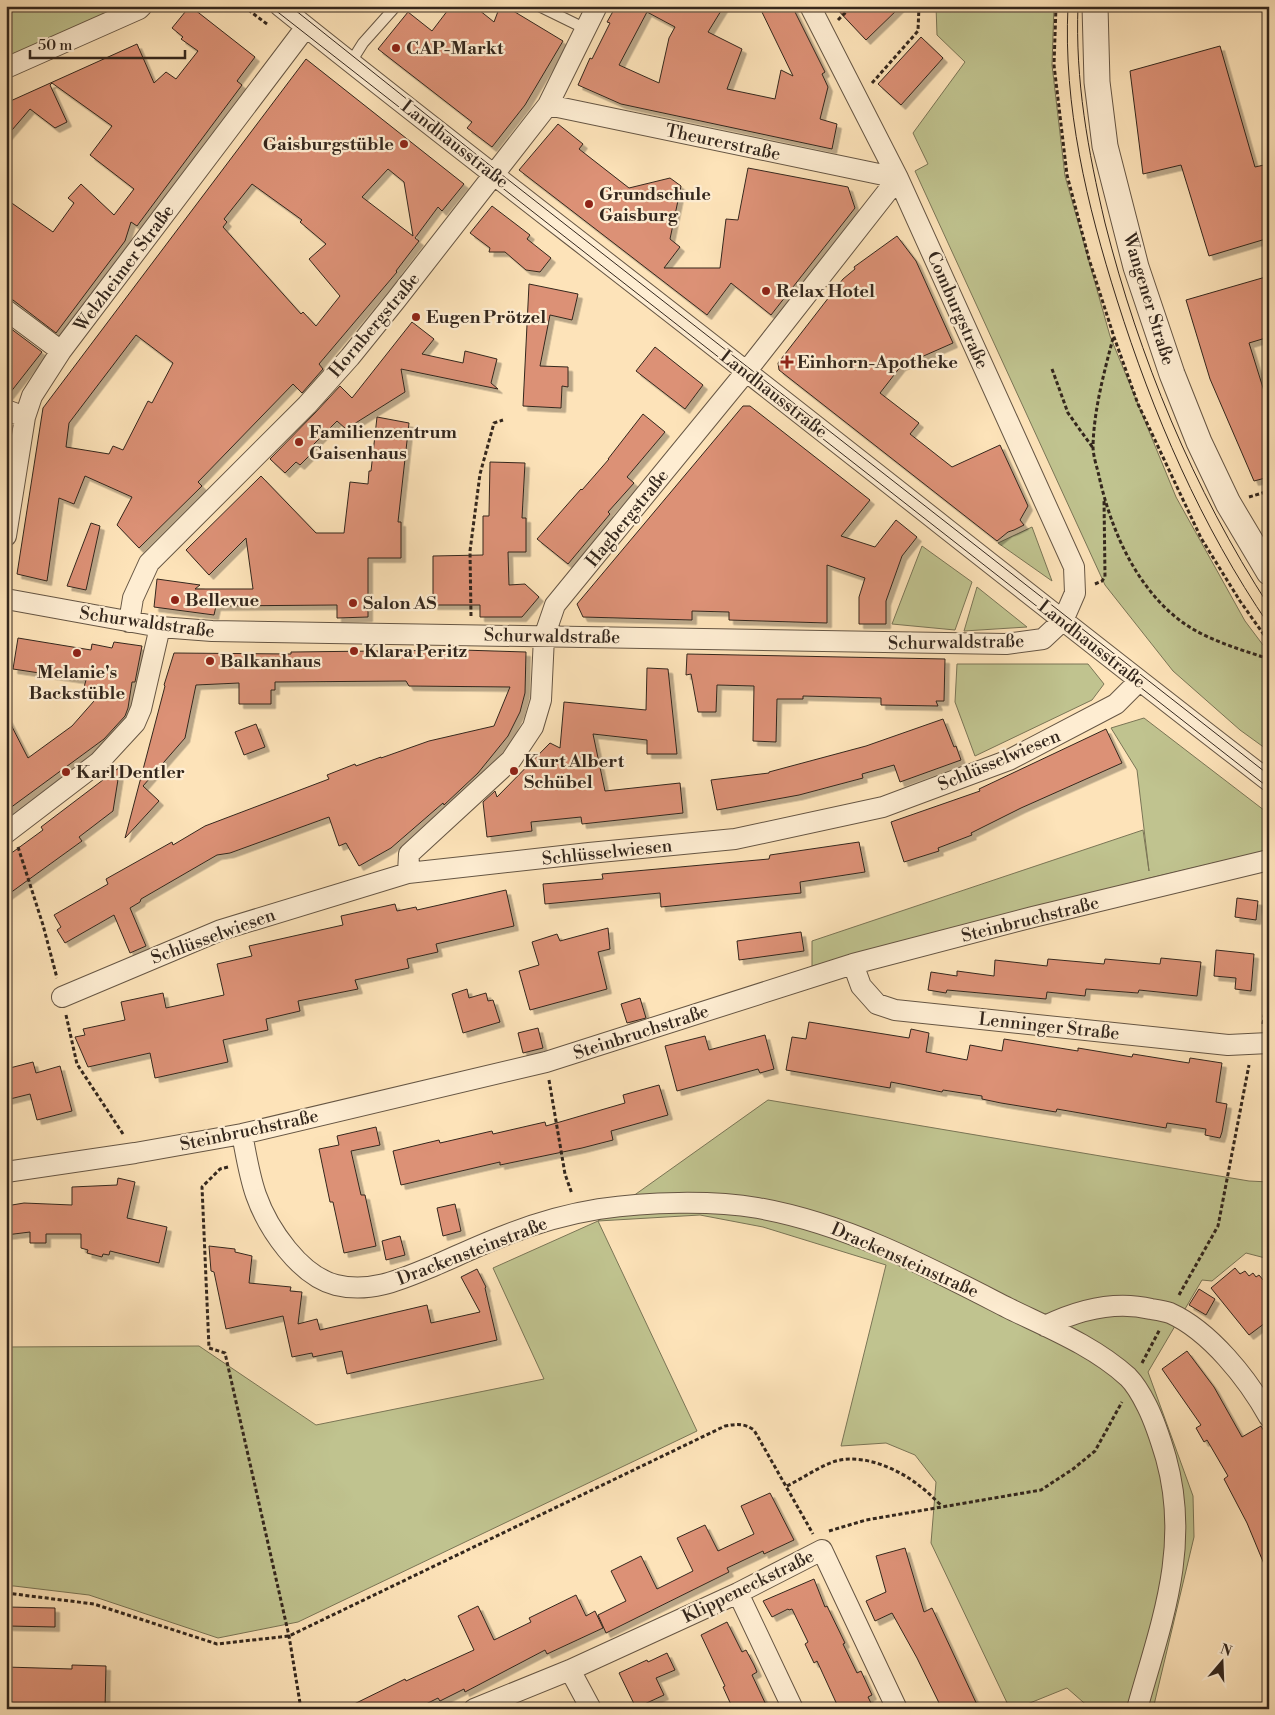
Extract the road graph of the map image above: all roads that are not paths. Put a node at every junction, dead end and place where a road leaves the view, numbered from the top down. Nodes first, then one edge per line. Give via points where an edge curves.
1 (142, 6) edge
2 (280, 6) edge
3 (396, 6) edge
4 (538, 6) edge
5 (597, 6) edge
6 (810, 6) edge
7 (1095, 6) edge
8 (306, 27) junction
9 (586, 29) junction
10 (351, 62) junction
11 (6, 68) edge
12 (548, 106) junction
13 (494, 175) junction
14 (898, 178) junction
15 (6, 310) edge
16 (62, 351) junction
17 (747, 371) junction
18 (6, 410) edge
19 (25, 417) junction
20 (6, 536) edge
21 (1269, 572) edge
22 (6, 599) edge
23 (1062, 621) junction
24 (129, 622) junction
25 (160, 627) junction
26 (544, 637) junction
27 (1139, 680) junction
28 (1269, 781) edge
29 (6, 833) edge
30 (1269, 860) edge
31 (408, 873) junction
32 (853, 964) junction
33 (62, 997) road end
34 (1264, 1043) edge
35 (242, 1134) junction
36 (6, 1172) edge
37 (1045, 1326) junction
38 (1269, 1416) edge
39 (738, 1593) junction
40 (570, 1670) junction
41 (474, 1709) edge
42 (592, 1709) edge
43 (793, 1709) edge
44 (897, 1709) edge
45 (1137, 1709) edge

1 - 11 street
2 - 8 street, Landhausstraße
3 - 10 lane via 363,43
4 - 9 lane
5 - 9 street, Hornbergstraße
6 - 14 street, Comburgstraße
7 - 21 street, Wangener Straße via 1097,82 1106,146 1136,267 1199,442 1228,502
8 - 10 street, Landhausstraße
8 - 16 street, Welzheimer Straße
9 - 12 street, Hornbergstraße
10 - 13 street, Landhausstraße
12 - 13 street, Hornbergstraße
12 - 14 street, Theurerstraße
13 - 17 street, Landhausstraße
13 - 24 street, Hornbergstraße via 350,357 307,405 149,563 133,598
14 - 17 street, Hagbergstraße
14 - 23 street, Comburgstraße via 1074,567 1075,593
15 - 16 street
16 - 19 street, Welzheimer Straße via 32,396
17 - 23 street, Landhausstraße
17 - 26 street, Hagbergstraße via 555,605
18 - 19 street
19 - 20 street, Welzheimer Straße
22 - 24 street, Schurwaldstraße
23 - 26 street, Schurwaldstraße via 1043,639 1006,644
23 - 27 street, Landhausstraße
24 - 25 street, Schurwaldstraße
25 - 26 street, Schurwaldstraße via 286,634
25 - 29 street via 142,709 135,723 99,762
26 - 31 street, Hagbergstraße via 541,700 533,727 511,760 410,854
27 - 28 street, Landhausstraße
27 - 31 street, Schlüsselwiesen via 1116,704 1009,760 883,807 735,840
30 - 32 street, Steinbruchstraße
31 - 33 street, Schlüsselwiesen via 220,930
32 - 34 street, Lenninger Straße via 861,986 877,1004 895,1010 1228,1044
32 - 35 street, Steinbruchstraße via 546,1062
35 - 36 street, Steinbruchstraße
35 - 37 street, Drackensteinstraße via 256,1196 278,1238 297,1262 331,1284 350,1288 375,1287 397,1281 508,1234 601,1209 710,1204 798,1216 843,1230 887,1248
37 - 38 street via 1070,1314 1116,1305 1169,1313 1195,1328 1216,1347
37 - 45 street, Drackensteinstraße via 1078,1342 1132,1381 1148,1408 1170,1472 1175,1502 1174,1563 1167,1601
39 - 40 street, Klippeneckstraße
39 - 43 street
39 - 44 street, Klippeneckstraße via 818,1543
40 - 41 street, Klippeneckstraße
40 - 42 street

